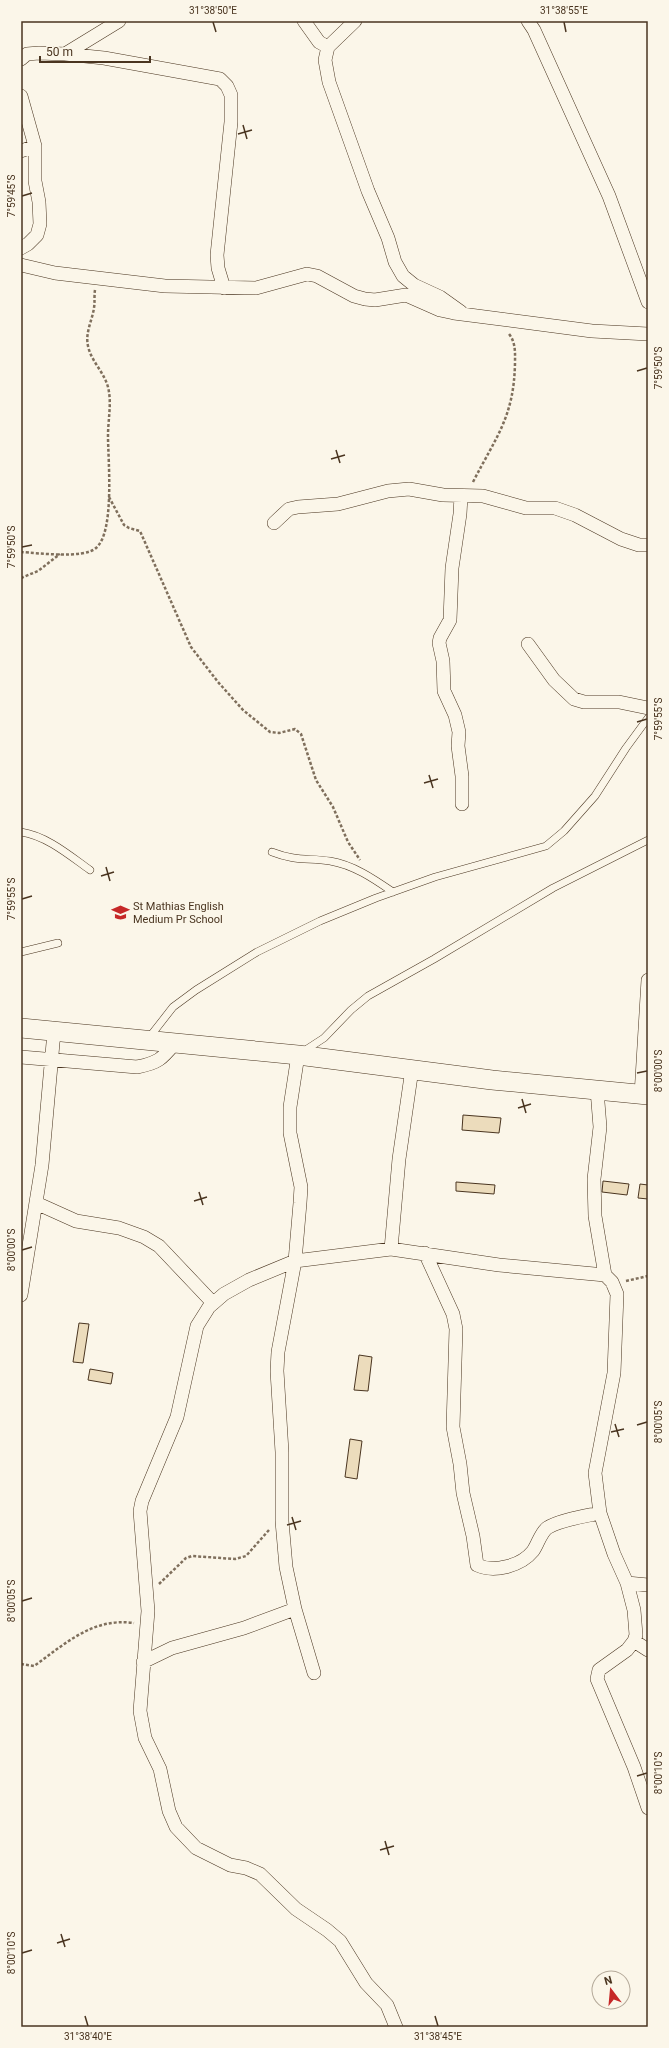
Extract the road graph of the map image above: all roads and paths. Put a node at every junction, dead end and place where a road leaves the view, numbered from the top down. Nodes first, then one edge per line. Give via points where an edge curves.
1 (119, 21) edge
2 (304, 21) edge
3 (355, 21) edge
4 (528, 21) edge
5 (328, 47) junction
6 (64, 54) junction
7 (21, 59) edge
8 (21, 96) edge
9 (35, 146) junction
10 (21, 152) edge
11 (21, 248) edge
12 (21, 265) edge
13 (96, 278) junction
14 (224, 288) junction
15 (648, 302) edge
16 (464, 314) junction
17 (494, 318) junction
18 (648, 334) edge
19 (464, 496) junction
20 (109, 497) junction
21 (274, 523) dead end
22 (648, 546) edge
23 (21, 552) edge
24 (60, 554) junction
25 (21, 578) edge
26 (528, 644) dead end
27 (648, 708) edge
28 (648, 718) edge
29 (462, 804) dead end
30 (21, 832) edge
31 (648, 840) edge
32 (272, 852) dead end
33 (90, 870) dead end
34 (368, 875) junction
35 (393, 892) junction
36 (58, 943) dead end
37 (21, 952) edge
38 (648, 980) edge
39 (21, 1028) edge
40 (54, 1032) junction
41 (646, 1037) edge
42 (146, 1040) junction
43 (175, 1043) junction
44 (298, 1055) junction
45 (21, 1057) edge
46 (52, 1059) junction
47 (412, 1069) junction
48 (597, 1090) junction
49 (644, 1095) edge
50 (36, 1203) junction
51 (391, 1249) junction
52 (425, 1253) junction
53 (295, 1261) junction
54 (648, 1276) edge
55 (608, 1278) junction
56 (21, 1295) edge
57 (213, 1303) junction
58 (600, 1513) junction
59 (282, 1521) junction
60 (627, 1583) junction
61 (648, 1585) edge
62 (147, 1590) junction
63 (295, 1609) junction
64 (147, 1625) junction
65 (634, 1642) junction
66 (648, 1650) edge
67 (143, 1662) junction
68 (21, 1664) edge
69 (314, 1673) dead end
70 (648, 1808) edge
71 (396, 2027) edge

1 - 6 street
2 - 5 street via 319,42
3 - 5 street
4 - 15 street via 609,196
5 - 16 street via 324,60 329,82 395,262 403,276 414,285 440,297
6 - 7 street via 27,54
6 - 14 street via 104,58 220,79 227,86 231,95 231,122 217,255
8 - 9 street
9 - 10 street
9 - 11 street via 35,181 40,224 37,235
12 - 13 street
13 - 14 street via 165,286
13 - 20 path via 94,307 87,333 88,347 108,387
14 - 16 street via 256,288 307,274 317,276 354,296 365,299 406,295 440,310
16 - 17 street
17 - 18 street via 592,331
17 - 19 path via 511,336 515,347 515,387 508,413 496,441
19 - 21 street via 409,489 388,491 338,504 289,509
19 - 22 street via 482,496 526,508 555,508 575,515 621,539
19 - 29 street via 452,568 450,620 439,643 444,691 455,715 459,732
20 - 24 path via 103,537 96,548 82,554
20 - 34 path via 124,525 140,530 191,647 218,682 242,710 270,732 279,733 295,728 301,734 316,780
23 - 24 path
24 - 25 path via 38,571
26 - 27 street via 554,680 574,700 619,702
28 - 35 lane via 594,796 564,831 546,846 435,877
30 - 33 lane via 29,833 56,846
31 - 44 lane via 553,888 368,996 324,1038
32 - 34 lane via 289,859 330,861
34 - 35 lane
35 - 42 lane via 320,921 257,952 173,1007
36 - 37 lane
38 - 41 street
39 - 40 main road
40 - 42 main road
40 - 46 street
41 - 49 street
42 - 43 main road
43 - 44 main road
43 - 46 street via 161,1060 137,1067
44 - 47 main road
44 - 53 street via 290,1107 290,1133 301,1187
45 - 46 street
46 - 50 street
47 - 48 main road
47 - 51 street via 400,1151
48 - 49 main road
48 - 55 street via 600,1127 594,1179 595,1216
50 - 56 street
50 - 57 street via 76,1221 119,1228 144,1237 159,1246
51 - 52 street
51 - 53 street
52 - 55 street
52 - 58 street via 453,1314 456,1329 453,1426 477,1565 496,1570 509,1565 527,1557 548,1528
53 - 57 street via 250,1280
53 - 59 street via 277,1370 282,1452
54 - 55 path
55 - 58 street via 617,1294 614,1373 594,1472
57 - 62 street via 198,1326 176,1417 142,1501 140,1512
58 - 60 street
59 - 62 path via 246,1556 235,1559 201,1556 186,1558 164,1581
59 - 63 street via 286,1567
60 - 61 street
60 - 65 street via 634,1610
62 - 64 street
63 - 67 street via 244,1628 172,1648
63 - 69 street
64 - 67 street
64 - 68 path via 108,1622 89,1629 34,1666
65 - 66 street
65 - 70 street via 600,1670 597,1679 634,1767
67 - 71 street via 140,1711 145,1738 160,1769 169,1812 176,1827 196,1848 230,1865 260,1874 296,1909 340,1941 366,1983 388,2005

